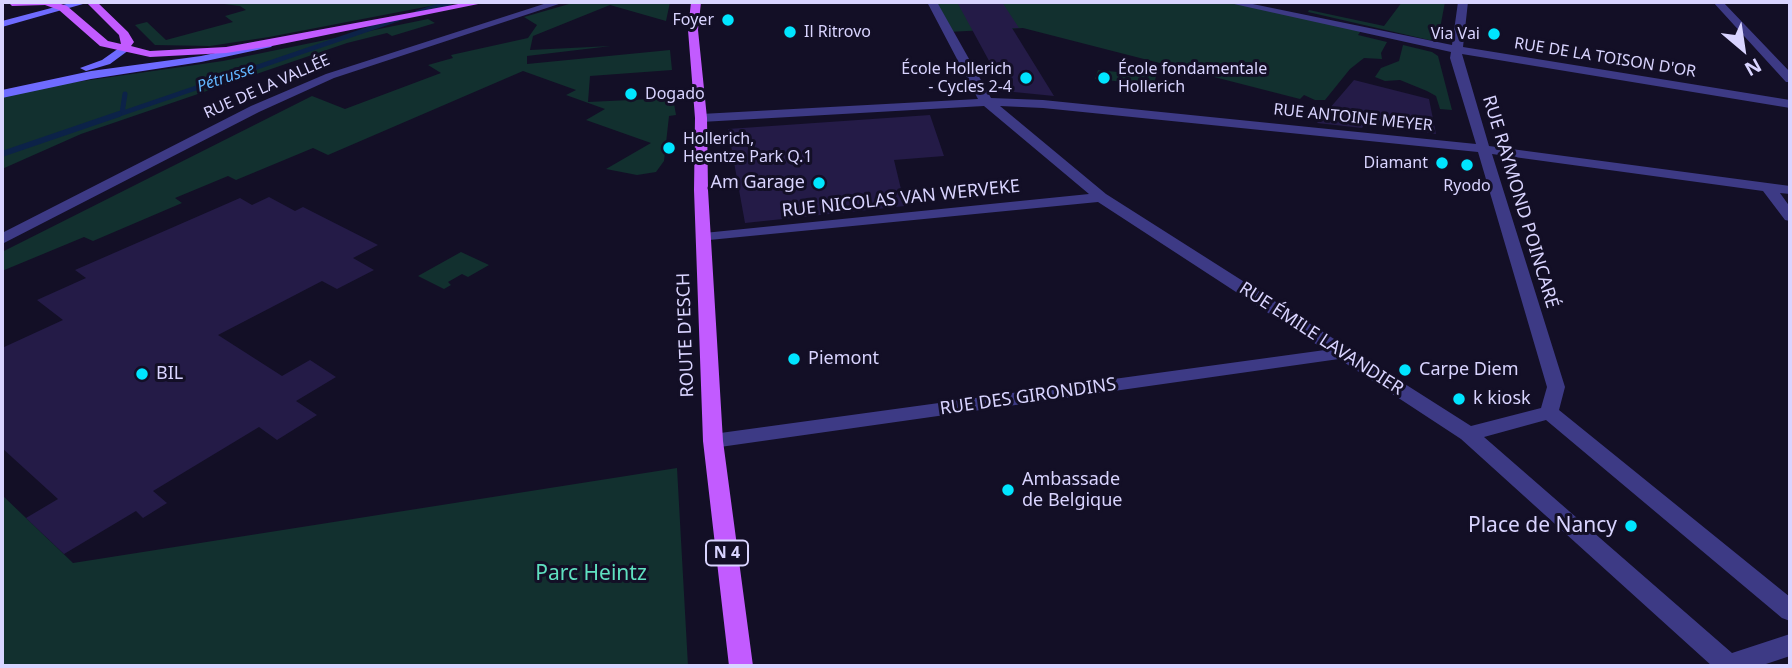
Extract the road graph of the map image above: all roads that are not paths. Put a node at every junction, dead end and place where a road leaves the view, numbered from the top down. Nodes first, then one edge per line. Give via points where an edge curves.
1 (31, 2) edge
2 (85, 2) edge
3 (91, 2) edge
4 (483, 2) edge
5 (560, 2) edge
6 (696, 2) edge
7 (932, 2) edge
8 (1230, 2) edge
9 (1463, 2) edge
10 (1718, 2) edge
11 (11, 3) edge
12 (63, 8) junction
13 (2, 24) edge
14 (272, 43) junction
15 (104, 44) junction
16 (123, 50) junction
17 (1455, 50) junction
18 (1790, 79) edge
19 (2, 91) edge
20 (986, 102) junction
21 (1790, 104) edge
22 (701, 118) junction
23 (1485, 149) junction
24 (1768, 187) junction
25 (1790, 190) edge
26 (1101, 197) junction
27 (1790, 217) edge
28 (704, 238) junction
29 (2, 239) edge
30 (1343, 353) junction
31 (1549, 412) junction
32 (1468, 434) junction
33 (713, 441) junction
34 (1790, 611) edge
35 (1790, 645) edge
36 (741, 666) edge
37 (1728, 666) edge

1 - 11 main road
1 - 12 main road
2 - 12 main road
3 - 16 main road via 124,34 128,42
4 - 14 main road
5 - 29 street, RUE DE LA VALLÉE via 330,76 255,109
6 - 22 main road, ROUTE D'ESCH / N 4 via 693,30
7 - 20 street, RUE ÉMILE LAVANDIER
8 - 17 street, RUE DE LA TOISON D'OR
9 - 17 street, RUE RAYMOND POINCARÉ
10 - 18 street
12 - 13 main road
12 - 15 main road
14 - 16 main road via 182,53
14 - 19 main road
15 - 16 main road
15 - 19 main road via 71,67
16 - 19 main road via 95,66
17 - 21 street, RUE DE LA TOISON D'OR
17 - 23 street, RUE RAYMOND POINCARÉ
20 - 22 street, RUE ANTOINE MEYER
20 - 23 street, RUE ANTOINE MEYER
20 - 26 street, RUE ÉMILE LAVANDIER
22 - 28 main road, ROUTE D'ESCH / N 4
23 - 24 street, RUE ANTOINE MEYER
23 - 31 street, RUE RAYMOND POINCARÉ via 1556,387
24 - 25 street, RUE ANTOINE MEYER
24 - 27 street
26 - 28 street, RUE NICOLAS VAN WERVEKE
26 - 30 street, RUE ÉMILE LAVANDIER
28 - 33 main road, ROUTE D'ESCH / N 4
30 - 32 street, RUE ÉMILE LAVANDIER
30 - 33 street, RUE DES GIRONDINS
31 - 32 street
31 - 34 street
32 - 37 street, RUE ÉMILE LAVANDIER
33 - 36 main road, ROUTE D'ESCH / N 4
35 - 37 street

